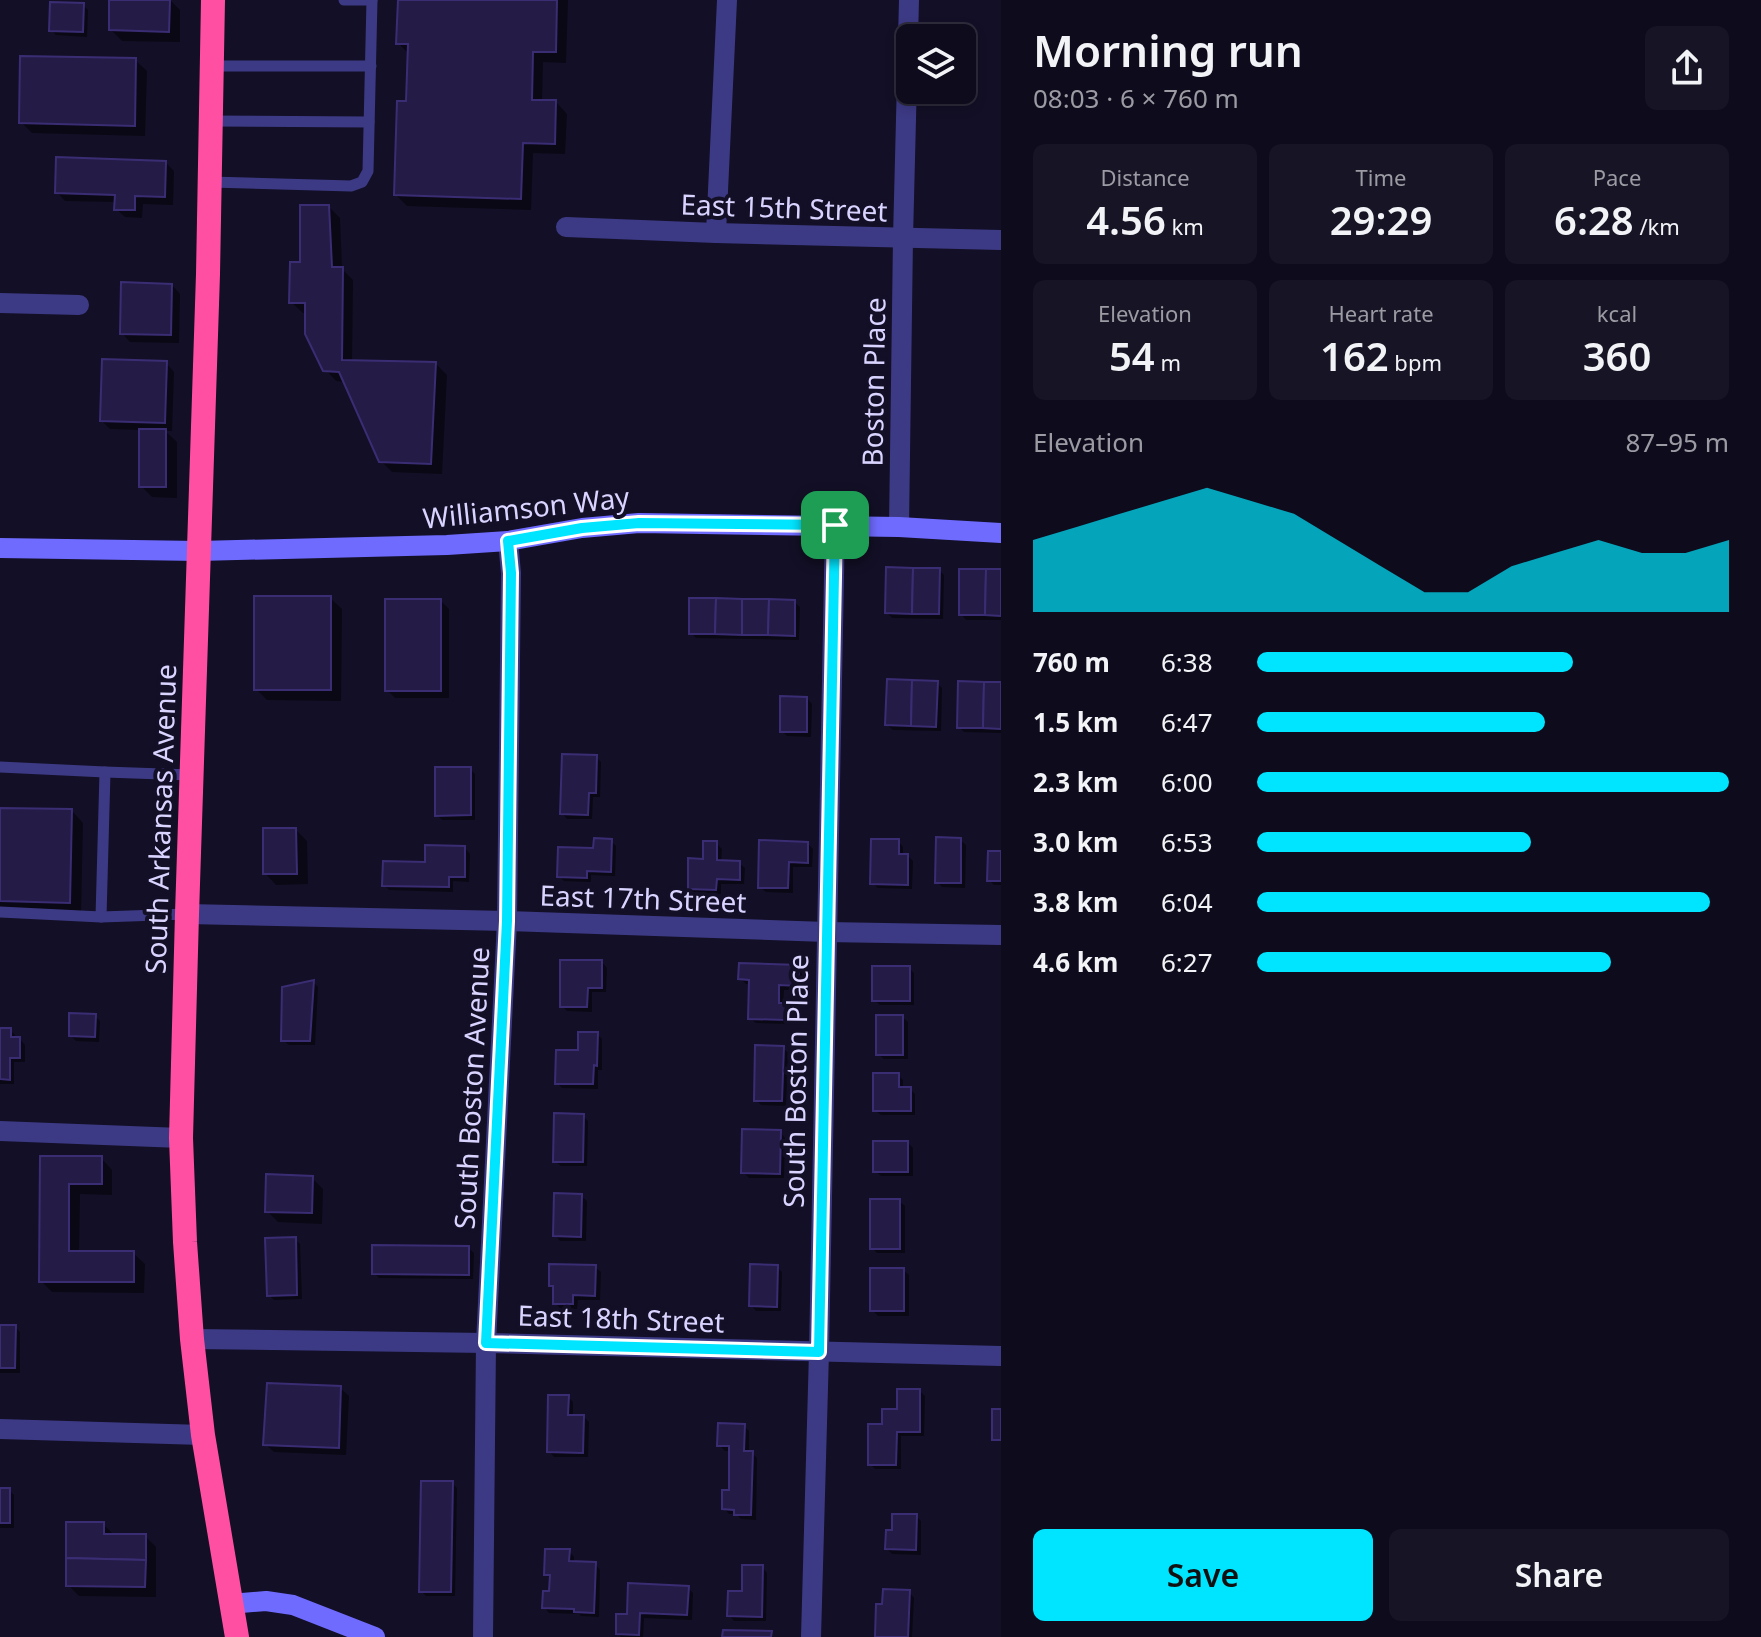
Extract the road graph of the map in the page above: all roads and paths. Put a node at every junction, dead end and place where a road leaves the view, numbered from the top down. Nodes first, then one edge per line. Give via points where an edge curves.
1 (213, 0) edge
2 (344, 0) edge
3 (372, 0) edge
4 (727, 0) edge
5 (909, 0) edge
6 (212, 66) junction
7 (371, 66) junction
8 (211, 121) junction
9 (369, 122) junction
10 (210, 182) junction
11 (566, 227) dead end
12 (716, 233) junction
13 (903, 238) junction
14 (1001, 240) edge
15 (0, 303) edge
16 (79, 305) dead end
17 (835, 525) junction
18 (899, 527) junction
19 (1001, 533) edge
20 (508, 541) junction
21 (0, 548) edge
22 (199, 551) junction
23 (0, 767) edge
24 (105, 772) junction
25 (191, 775) junction
26 (0, 912) edge
27 (187, 914) junction
28 (101, 917) junction
29 (507, 921) junction
30 (826, 932) junction
31 (1001, 935) edge
32 (0, 1131) edge
33 (181, 1138) junction
34 (192, 1339) junction
35 (486, 1343) junction
36 (819, 1352) junction
37 (1001, 1356) edge
38 (0, 1429) edge
39 (203, 1435) junction
40 (230, 1604) junction
41 (237, 1637) edge
42 (375, 1637) edge
43 (483, 1637) edge
44 (811, 1637) edge

1 - 6 highway, South Arkansas Avenue
2 - 3 lane
3 - 7 lane
4 - 12 street
5 - 13 street
6 - 7 lane
6 - 8 highway, South Arkansas Avenue
7 - 9 lane
8 - 9 lane
8 - 10 highway, South Arkansas Avenue
9 - 10 lane via 368,171 359,185
10 - 22 highway, South Arkansas Avenue
11 - 12 street, East 15th Street
12 - 13 street, East 15th Street
13 - 14 street, East 15th Street
13 - 18 street, Boston Place
15 - 16 street
17 - 18 street, Williamson Way
17 - 20 street, Williamson Way via 639,523
17 - 30 street, South Boston Place
18 - 19 street, Williamson Way
20 - 22 street, Williamson Way
20 - 29 street, South Boston Avenue
21 - 22 street, Williamson Way
22 - 25 highway, South Arkansas Avenue
23 - 24 lane
24 - 25 lane
24 - 28 lane
25 - 27 highway, South Arkansas Avenue
26 - 28 lane
27 - 28 lane
27 - 29 street, East 17th Street
27 - 33 highway, South Arkansas Avenue
29 - 30 street, East 17th Street
29 - 35 street, South Boston Avenue
30 - 31 street, East 17th Street
30 - 36 street, South Boston Place
32 - 33 street
33 - 34 highway, South Arkansas Avenue
34 - 35 street, East 18th Street
34 - 39 highway, South Arkansas Avenue
35 - 36 street, East 18th Street
35 - 43 street, South Boston Avenue
36 - 37 street, East 18th Street
36 - 44 street, South Boston Place
38 - 39 street
39 - 40 highway, South Arkansas Avenue
40 - 41 highway, South Arkansas Avenue
40 - 42 street via 293,1605

